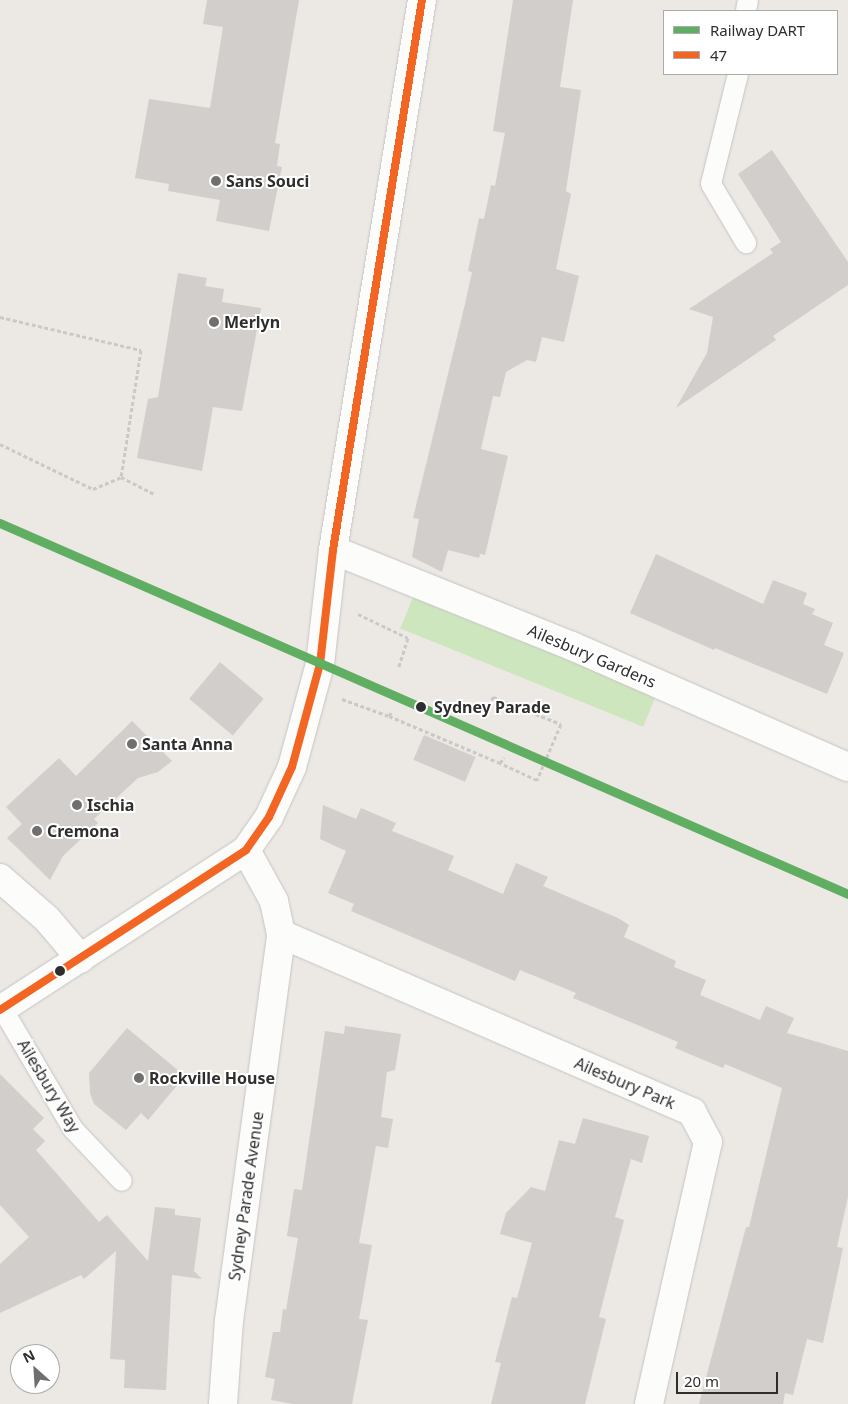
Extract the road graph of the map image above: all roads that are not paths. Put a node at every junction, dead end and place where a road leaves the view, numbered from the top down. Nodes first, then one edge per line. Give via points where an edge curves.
1 (422, 0) edge
2 (738, 75) edge
3 (746, 243) dead end
4 (333, 550) junction
5 (848, 767) edge
6 (246, 850) junction
7 (0, 878) edge
8 (281, 934) junction
9 (81, 959) junction
10 (1, 1009) edge
11 (122, 1181) dead end
12 (223, 1404) edge
13 (649, 1404) edge

1 - 4 street
2 - 3 lane via 711,184
4 - 5 street, Ailesbury Gardens via 572,646
4 - 6 street via 320,664 292,767 269,817
6 - 8 street, Sydney Parade Avenue via 274,901
6 - 9 street
7 - 9 street via 48,919
8 - 12 street, Sydney Parade Avenue via 229,1321
8 - 13 street, Ailesbury Park via 692,1112 708,1142
9 - 10 street
10 - 11 lane, Ailesbury Way via 73,1129

